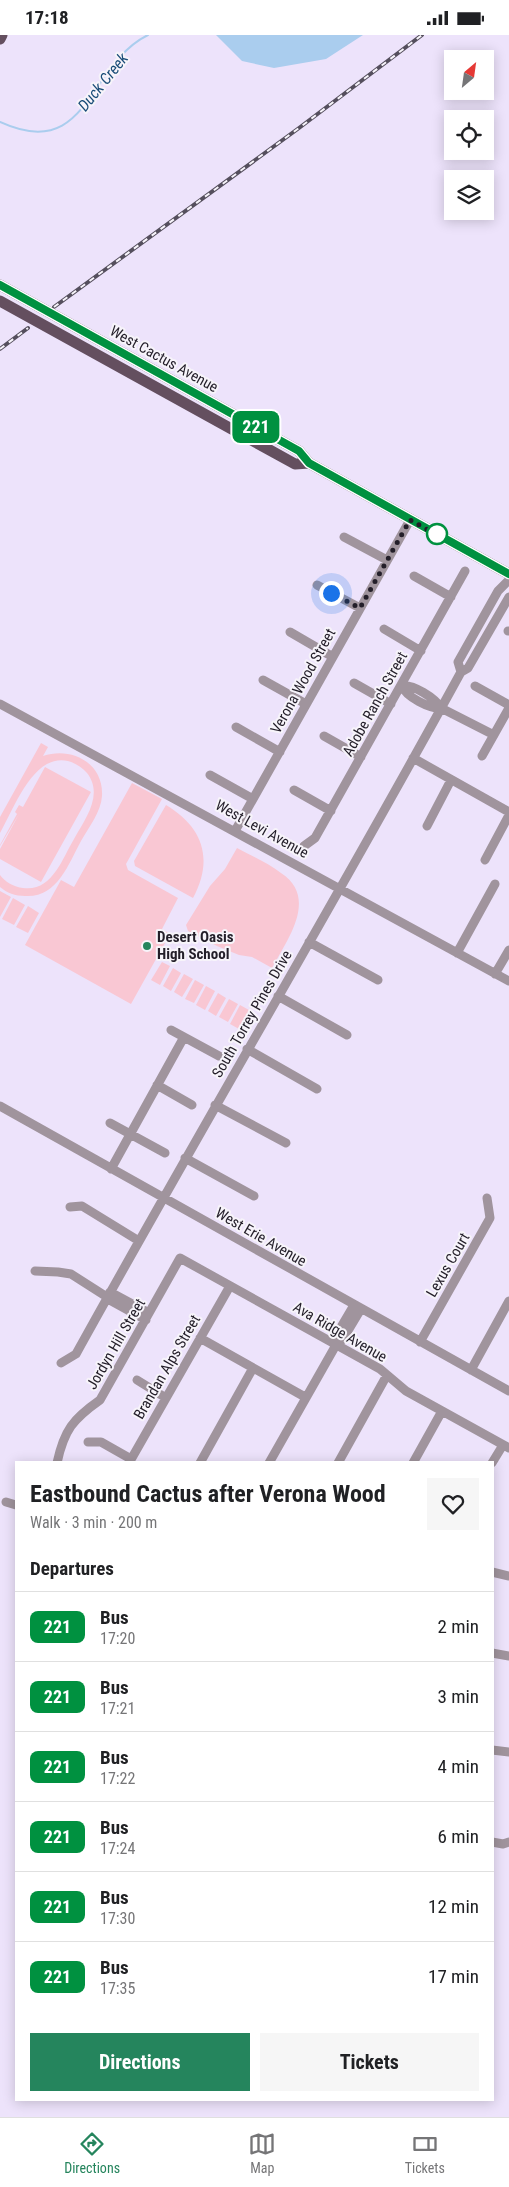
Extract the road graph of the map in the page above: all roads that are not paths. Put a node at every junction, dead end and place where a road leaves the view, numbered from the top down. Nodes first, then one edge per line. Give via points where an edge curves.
1 (2, 35) edge
2 (0, 39) edge
3 (0, 285) edge
4 (0, 301) edge
5 (309, 463) junction
6 (410, 520) junction
7 (344, 537) dead end
8 (387, 561) junction
9 (465, 571) dead end
10 (509, 574) edge
11 (414, 576) dead end
12 (509, 580) edge
13 (317, 585) dead end
14 (451, 597) junction
15 (509, 597) edge
16 (360, 608) junction
17 (384, 629) dead end
18 (290, 632) dead end
19 (421, 651) junction
20 (333, 657) junction
21 (461, 672) junction
22 (264, 680) dead end
23 (354, 683) dead end
24 (402, 686) junction
25 (475, 686) dead end
26 (0, 703) edge
27 (306, 704) junction
28 (391, 704) junction
29 (509, 706) edge
30 (441, 708) junction
31 (236, 727) dead end
32 (494, 735) junction
33 (324, 736) dead end
34 (280, 752) junction
35 (482, 756) dead end
36 (361, 757) junction
37 (413, 758) junction
38 (210, 775) dead end
39 (451, 780) junction
40 (294, 790) dead end
41 (253, 799) junction
42 (331, 811) junction
43 (509, 813) edge
44 (427, 826) dead end
45 (235, 831) junction
46 (304, 846) dead end
47 (485, 860) dead end
48 (495, 885) dead end
49 (339, 887) junction
50 (309, 942) junction
51 (509, 949) edge
52 (457, 953) junction
53 (495, 974) junction
54 (378, 980) dead end
55 (509, 981) edge
56 (278, 996) junction
57 (171, 1030) dead end
58 (347, 1035) dead end
59 (184, 1037) junction
60 (247, 1049) junction
61 (220, 1056) dead end
62 (157, 1085) junction
63 (317, 1089) dead end
64 (192, 1105) dead end
65 (215, 1105) junction
66 (0, 1106) edge
67 (110, 1123) dead end
68 (131, 1134) junction
69 (286, 1143) dead end
70 (165, 1153) dead end
71 (185, 1158) junction
72 (112, 1169) junction
73 (163, 1197) junction
74 (254, 1197) dead end
75 (487, 1199) dead end
76 (70, 1207) dead end
77 (138, 1241) junction
78 (180, 1258) joint
79 (35, 1271) dead end
80 (230, 1286) junction
81 (108, 1296) junction
82 (509, 1301) edge
83 (357, 1307) junction
84 (147, 1317) junction
85 (200, 1338) junction
86 (420, 1342) junction
87 (336, 1345) junction
88 (61, 1363) dead end
89 (253, 1368) junction
90 (471, 1370) junction
91 (387, 1375) junction
92 (137, 1380) dead end
93 (509, 1391) edge
94 (305, 1397) junction
95 (166, 1398) junction
96 (442, 1411) junction
97 (88, 1442) dead end
98 (506, 1446) edge
99 (57, 1461) edge
100 (130, 1461) edge
101 (201, 1461) edge
102 (270, 1461) edge
103 (339, 1461) edge
104 (414, 1461) edge
105 (494, 1461) edge
106 (6, 1502) dead end
107 (15, 1505) edge
108 (494, 1572) edge
109 (509, 1576) edge
110 (494, 1653) edge
111 (509, 1656) edge
112 (494, 1750) edge
113 (509, 1752) edge
114 (494, 1842) edge
115 (509, 1842) edge

1 - 2 main road
3 - 5 main road, West Cactus Avenue via 299,451
4 - 5 main road, West Cactus Avenue via 295,464
5 - 6 main road, West Cactus Avenue
6 - 8 street, Verona Wood Street
6 - 10 main road, West Cactus Avenue
7 - 8 street
8 - 16 street, Verona Wood Street
9 - 14 street, Adobe Ranch Street
11 - 14 street
12 - 21 street, South Torrey Pines Drive via 498,591 458,662
13 - 16 street
14 - 19 street, Adobe Ranch Street
15 - 21 street, South Torrey Pines Drive via 468,668
16 - 20 street, Verona Wood Street
17 - 19 street
18 - 20 street
19 - 24 street, Adobe Ranch Street
20 - 27 street, Verona Wood Street
21 - 30 street, South Torrey Pines Drive
22 - 27 street
23 - 28 street
24 - 28 street, Adobe Ranch Street
24 - 30 street via 404,692 433,708
25 - 29 street
26 - 45 street, West Levi Avenue
27 - 34 street, Verona Wood Street
28 - 36 street, Adobe Ranch Street
29 - 32 street
30 - 32 street
30 - 37 street, South Torrey Pines Drive
31 - 34 street
32 - 35 street
33 - 36 street
34 - 41 street, Verona Wood Street
36 - 42 street, Adobe Ranch Street
37 - 39 street
37 - 49 street, South Torrey Pines Drive
38 - 41 street
39 - 43 street
39 - 44 street
40 - 42 street
41 - 45 street, Verona Wood Street
42 - 46 street, Adobe Ranch Street via 315,838
43 - 47 street
45 - 49 street, West Levi Avenue
48 - 52 street
49 - 50 street, South Torrey Pines Drive
49 - 52 street, West Levi Avenue
50 - 54 street
50 - 56 street, South Torrey Pines Drive
51 - 53 street
52 - 53 street, West Levi Avenue
53 - 55 street, West Levi Avenue
56 - 58 street
56 - 60 street, South Torrey Pines Drive
57 - 59 street
59 - 61 street
59 - 62 street
60 - 63 street
60 - 65 street, South Torrey Pines Drive
62 - 64 street
62 - 68 street
65 - 69 street
65 - 71 street, South Torrey Pines Drive
66 - 72 street, West Erie Avenue
67 - 68 street
68 - 70 street
68 - 72 street
71 - 73 street, South Torrey Pines Drive
71 - 74 street
72 - 73 street, West Erie Avenue
73 - 77 street, South Torrey Pines Drive
73 - 83 street, West Erie Avenue
75 - 86 street, Lexus Court via 490,1218
76 - 77 street via 82,1206
77 - 81 street, South Torrey Pines Drive
78 - 80 street, Ava Ridge Avenue
78 - 84 street, Jordyn Hill Street
79 - 81 street via 71,1274
80 - 85 street, Brandan Alps Street
80 - 87 street, Ava Ridge Avenue
81 - 84 street
81 - 88 street, South Torrey Pines Drive via 76,1354
82 - 90 street
83 - 86 street, West Erie Avenue
83 - 87 street via 343,1339
84 - 99 street, Jordyn Hill Street via 100,1400 66,1431
85 - 89 street
85 - 95 street, Brandan Alps Street
86 - 90 street, West Erie Avenue
87 - 91 street, Ava Ridge Avenue
87 - 94 street
89 - 94 street
89 - 101 street
90 - 93 street, West Erie Avenue
91 - 96 street, Ava Ridge Avenue via 406,1391
91 - 103 street
92 - 95 street
94 - 102 street
95 - 100 street, Brandan Alps Street
96 - 98 street, Ava Ridge Avenue
96 - 104 street
97 - 100 street via 101,1442
98 - 105 street
106 - 107 street
108 - 109 street
110 - 111 street
112 - 113 street
114 - 115 street

